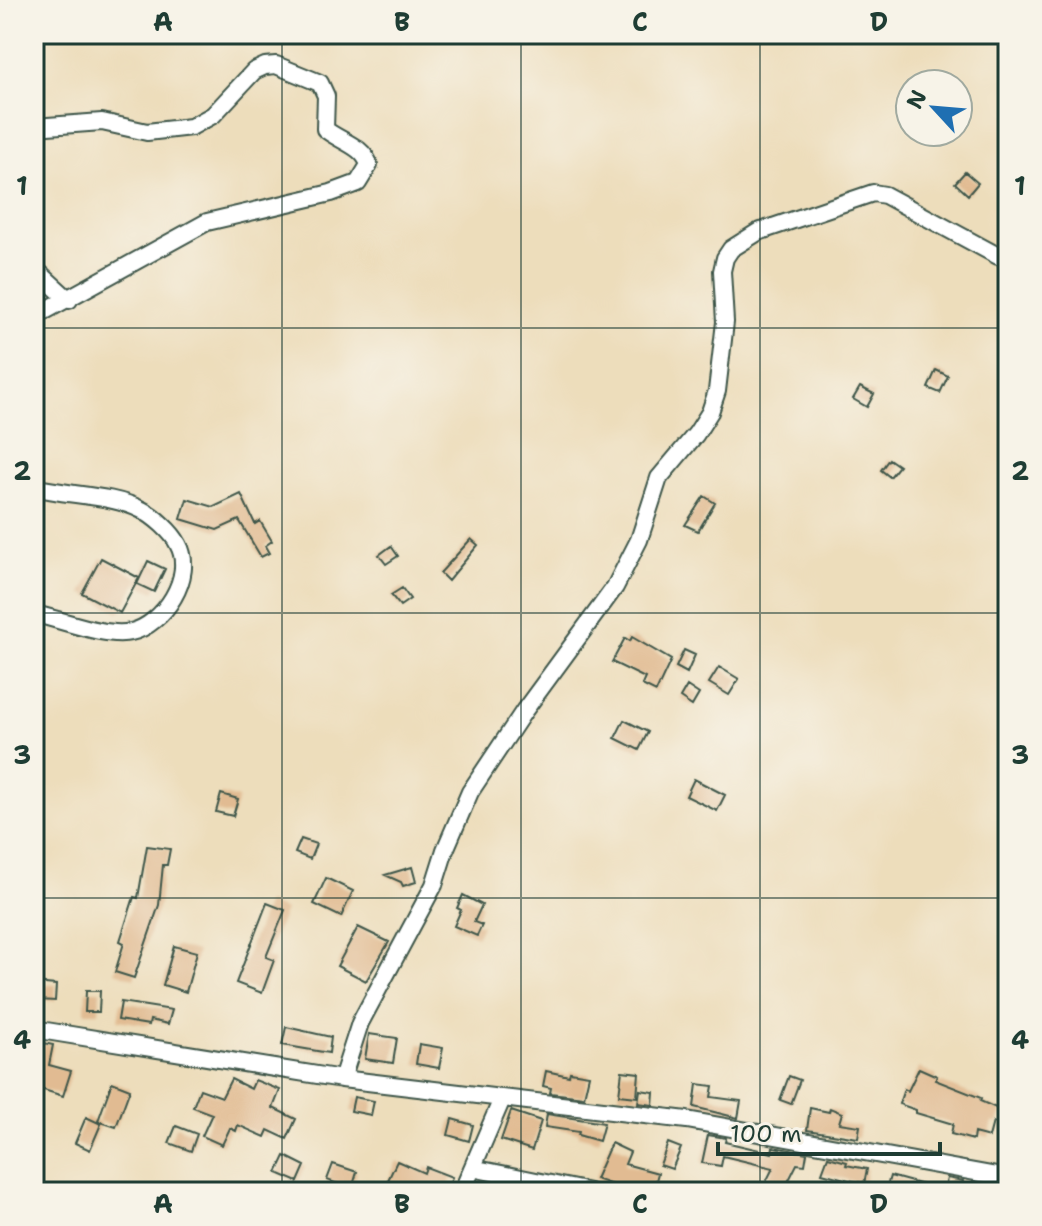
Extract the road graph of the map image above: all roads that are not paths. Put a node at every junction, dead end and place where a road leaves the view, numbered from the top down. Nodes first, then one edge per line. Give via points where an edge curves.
1 (34, 127) edge
2 (1008, 259) edge
3 (34, 268) edge
4 (69, 300) junction
5 (34, 317) edge
6 (34, 487) edge
7 (34, 614) edge
8 (34, 1029) edge
9 (342, 1079) junction
10 (502, 1099) junction
11 (472, 1168) junction
12 (1008, 1178) edge
13 (462, 1192) edge
14 (590, 1192) edge

1 - 4 street via 102,122 147,132 191,127 213,115 254,71 276,65 320,83 326,96 325,129 367,157 369,165 358,183 331,193 207,222
2 - 9 street via 873,193 758,232 731,249 722,271 725,322 710,412 659,478 639,540 615,587 470,792 434,885 360,1023
3 - 4 street
4 - 5 street
6 - 7 street via 127,503 146,512 178,544 183,562 179,586 165,608 130,632 106,632
8 - 9 street
9 - 10 street
10 - 11 street
10 - 12 street via 687,1120
11 - 13 street
11 - 14 street

